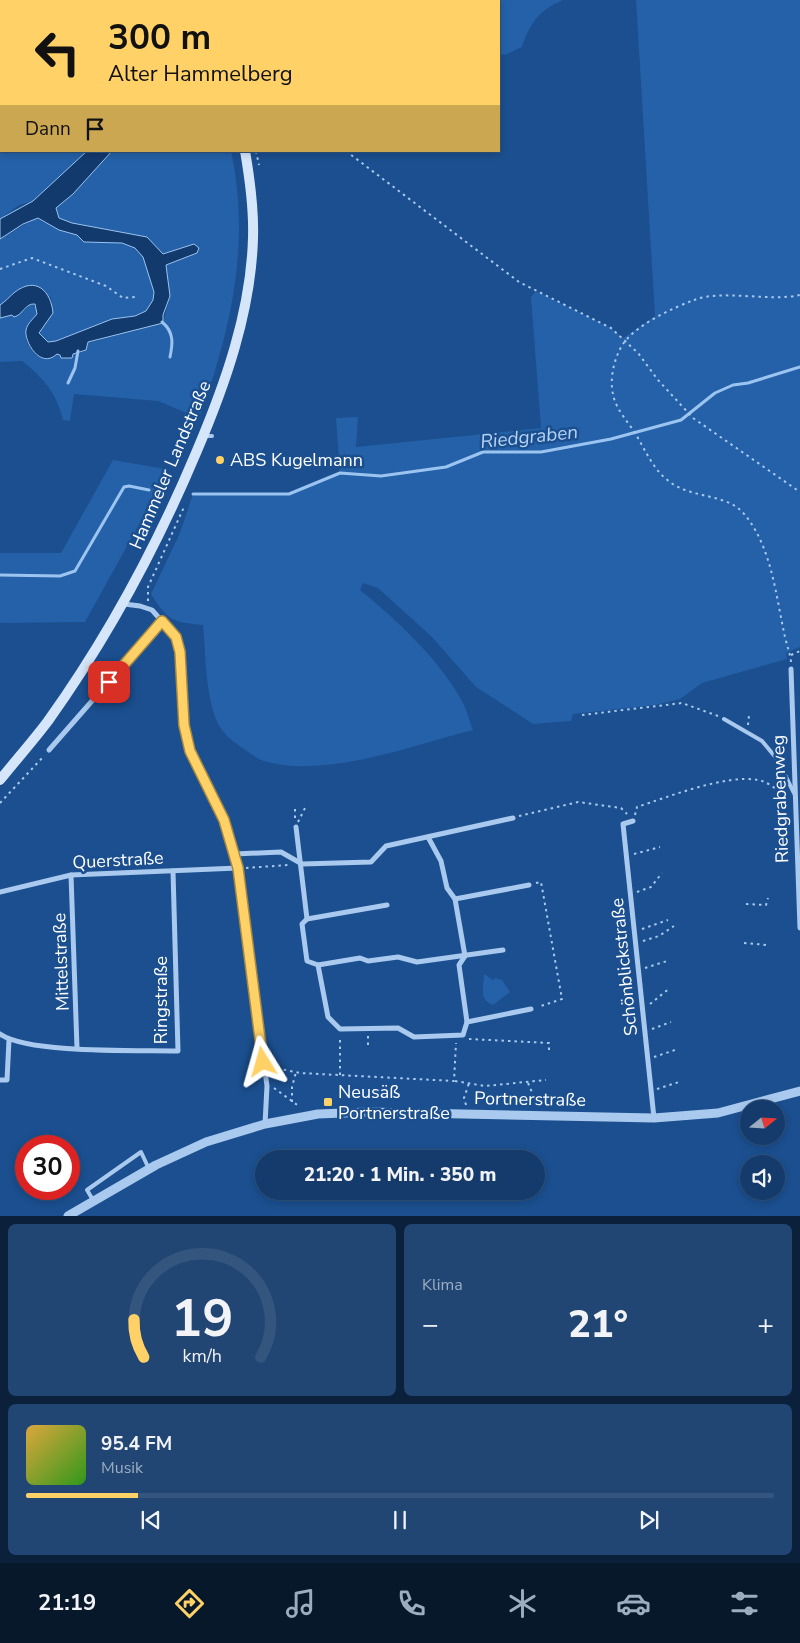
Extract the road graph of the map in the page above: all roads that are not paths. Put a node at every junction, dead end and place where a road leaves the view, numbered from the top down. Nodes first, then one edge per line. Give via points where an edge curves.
1 (245, 152) edge
2 (124, 604) junction
3 (162, 621) junction
4 (791, 669) dead end
5 (724, 719) road end
6 (49, 750) road end
7 (0, 780) edge
8 (794, 793) junction
9 (513, 818) road end
10 (633, 821) road end
11 (296, 827) road end
12 (428, 837) junction
13 (235, 854) junction
14 (302, 864) junction
15 (238, 868) junction
16 (173, 871) junction
17 (71, 875) junction
18 (529, 885) road end
19 (0, 892) edge
20 (455, 899) junction
21 (387, 905) dead end
22 (308, 919) junction
23 (800, 928) edge
24 (503, 950) dead end
25 (464, 956) junction
26 (318, 966) junction
27 (531, 1009) road end
28 (467, 1022) junction
29 (0, 1034) edge
30 (9, 1040) junction
31 (77, 1048) junction
32 (0, 1080) edge
33 (800, 1091) edge
34 (654, 1118) junction
35 (265, 1124) junction
36 (149, 1169) junction
37 (94, 1201) junction
38 (68, 1216) edge

1 - 2 main road, Hammeler Landstraße via 253,238 248,288 234,350 208,436
2 - 3 street via 152,610
2 - 7 main road, Hammeler Landstraße via 47,722
3 - 6 street
3 - 13 street via 176,637 180,652 184,725 190,751 224,820
4 - 8 street, Riedgrabenweg
5 - 8 lane via 762,742 777,759
8 - 23 street, Riedgrabenweg
9 - 12 street
10 - 34 street, Schönblickstraße via 623,824
11 - 14 street
12 - 14 street via 386,846 372,862
12 - 20 street via 441,861 447,888
13 - 14 street via 281,852
13 - 15 street
14 - 22 street
15 - 16 street, Querstraße
15 - 35 street via 267,1086
16 - 17 street, Querstraße
16 - 31 street, Ringstraße via 178,1051
17 - 19 street, Querstraße
17 - 31 street, Mittelstraße
18 - 20 street
20 - 25 street
21 - 22 street
22 - 26 street via 302,924 307,961
24 - 25 street
25 - 26 street via 417,962 398,957 368,961 360,958
25 - 28 street via 459,965
26 - 28 street via 328,1017 340,1029 398,1028 414,1037 456,1036 463,1035
27 - 28 street
29 - 30 street, Ringstraße
30 - 31 street, Ringstraße via 37,1046
30 - 32 street via 7,1080
33 - 34 street, Portnerstraße via 718,1113
34 - 35 street, Portnerstraße via 368,1112 315,1114
35 - 36 street, Portnerstraße via 206,1142
36 - 37 street, Portnerstraße
36 - 37 lane via 141,1152 87,1190
37 - 38 street, Portnerstraße

